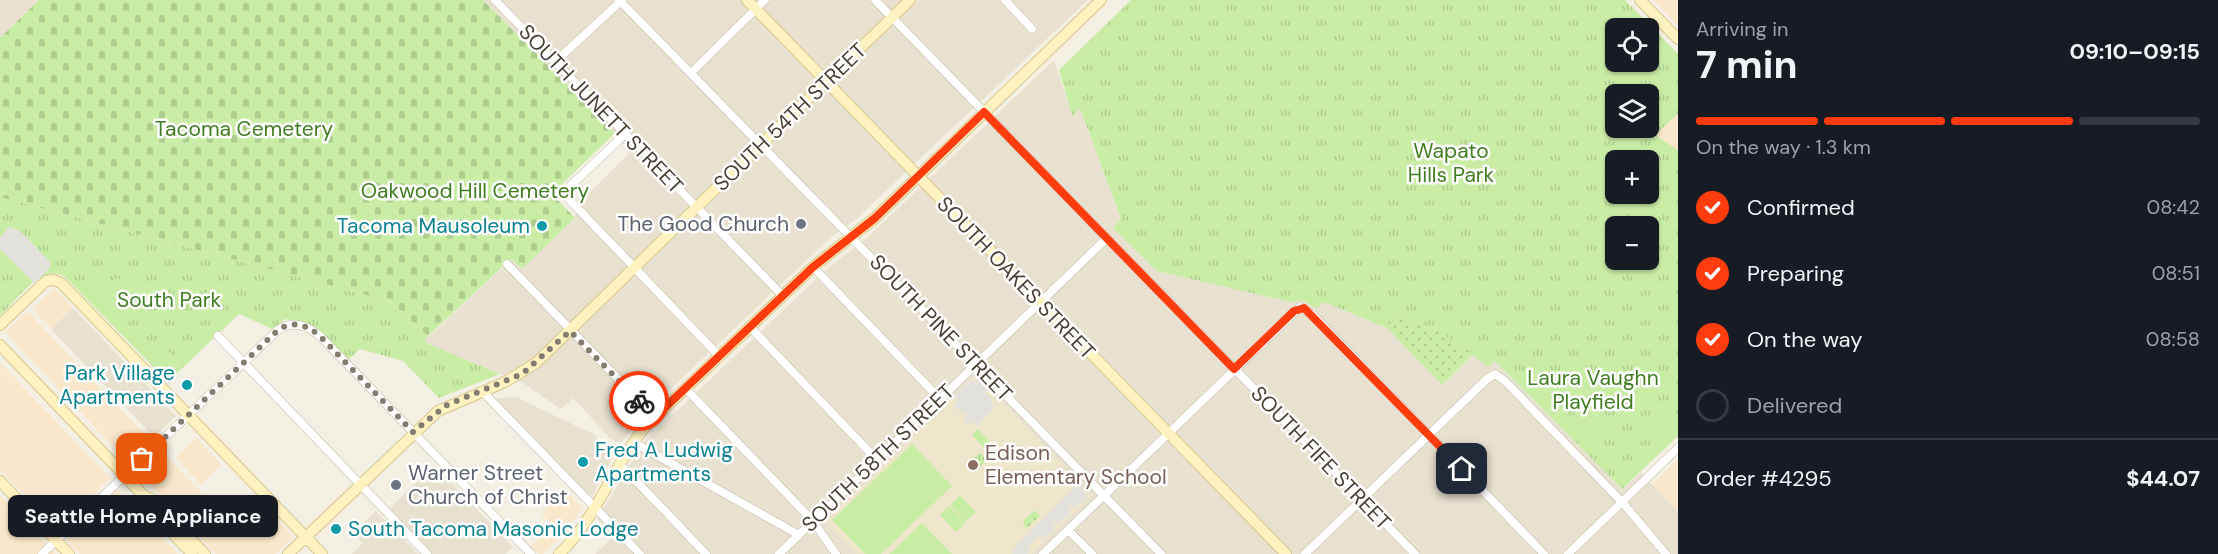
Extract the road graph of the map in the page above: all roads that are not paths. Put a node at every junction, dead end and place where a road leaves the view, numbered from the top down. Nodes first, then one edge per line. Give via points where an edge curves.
1 (495, 0) edge
2 (620, 0) edge
3 (747, 0) edge
4 (765, 0) edge
5 (875, 0) edge
6 (910, 0) edge
7 (1005, 0) edge
8 (1101, 0) edge
9 (1640, 0) edge
10 (756, 9) junction
11 (892, 18) junction
12 (1032, 29) dead end
13 (1678, 39) edge
14 (555, 62) junction
15 (691, 73) junction
16 (826, 82) junction
17 (984, 112) junction
18 (625, 134) junction
19 (761, 145) junction
20 (918, 176) junction
21 (697, 208) junction
22 (852, 238) junction
23 (1107, 238) junction
24 (507, 264) dead end
25 (813, 267) junction
26 (634, 268) junction
27 (782, 295) junction
28 (1040, 303) junction
29 (0, 326) edge
30 (750, 327) junction
31 (570, 331) junction
32 (218, 336) dead end
33 (0, 345) edge
34 (720, 357) junction
35 (243, 363) junction
36 (976, 364) junction
37 (1234, 369) junction
38 (686, 389) junction
39 (482, 391) junction
40 (940, 399) junction
41 (188, 415) junction
42 (655, 417) junction
43 (413, 432) junction
44 (1167, 434) junction
45 (1430, 435) junction
46 (633, 442) junction
47 (1678, 448) edge
48 (877, 460) junction
49 (620, 463) junction
50 (125, 476) junction
51 (0, 481) edge
52 (360, 484) junction
53 (1104, 495) junction
54 (144, 496) junction
55 (1362, 500) junction
56 (1622, 502) junction
57 (595, 508) junction
58 (813, 521) junction
59 (1068, 530) junction
60 (799, 535) junction
61 (306, 537) junction
62 (56, 540) junction
63 (42, 554) edge
64 (69, 554) edge
65 (192, 554) edge
66 (205, 554) edge
67 (288, 554) edge
68 (322, 554) edge
69 (427, 554) edge
70 (531, 554) edge
71 (559, 554) edge
72 (640, 554) edge
73 (706, 554) edge
74 (779, 554) edge
75 (836, 554) edge
76 (1043, 554) edge
77 (1092, 554) edge
78 (1161, 554) edge
79 (1286, 554) edge
80 (1305, 554) edge
81 (1415, 554) edge
82 (1544, 554) edge
83 (1568, 554) edge
84 (1666, 554) edge

1 - 14 street, SOUTH JUNETT STREET
2 - 14 street
2 - 15 street, SOUTH PINE STREET
3 - 10 street, SOUTH OAKES STREET
4 - 10 street
5 - 11 street, SOUTH FIFE STREET
6 - 11 street, SOUTH 54TH STREET
7 - 12 street
8 - 17 street
9 - 13 street
10 - 15 street
10 - 16 street, SOUTH OAKES STREET
11 - 16 street, SOUTH 54TH STREET
11 - 17 street, SOUTH FIFE STREET
14 - 18 street, SOUTH JUNETT STREET
15 - 19 street, SOUTH PINE STREET
16 - 19 street, SOUTH 54TH STREET
16 - 20 street, SOUTH OAKES STREET
17 - 20 street
17 - 23 street, SOUTH FIFE STREET
18 - 21 street, SOUTH JUNETT STREET
18 - 26 street via 563,194
19 - 21 street, SOUTH 54TH STREET
19 - 22 street, SOUTH PINE STREET
20 - 22 street
20 - 28 street, SOUTH OAKES STREET
21 - 26 street, SOUTH 54TH STREET
21 - 27 street, SOUTH JUNETT STREET
22 - 25 street
22 - 36 street, SOUTH PINE STREET
23 - 28 street, SOUTH 58TH STREET
23 - 37 street, SOUTH FIFE STREET
24 - 31 street
25 - 27 street
25 - 40 street
26 - 31 street, SOUTH 54TH STREET
26 - 34 street
27 - 30 street
28 - 36 street, SOUTH 58TH STREET
28 - 44 street, SOUTH OAKES STREET
29 - 41 street via 46,281 56,280
30 - 34 street
30 - 48 street
31 - 39 street, SOUTH 54TH STREET via 522,374
31 - 42 street
32 - 35 street
33 - 50 street
34 - 38 street
35 - 41 street
35 - 43 street via 291,323 315,332
35 - 52 street
36 - 40 street, SOUTH 58TH STREET
36 - 53 street, SOUTH PINE STREET
37 - 44 street
37 - 45 street via 1301,307
37 - 55 street, SOUTH FIFE STREET
38 - 42 street
38 - 58 street
39 - 43 street, SOUTH 54TH STREET via 443,407
39 - 57 street
40 - 48 street, SOUTH 58TH STREET
41 - 50 street
41 - 61 street
42 - 46 street
43 - 52 street, SOUTH 54TH STREET
43 - 70 street
44 - 53 street
44 - 79 street, SOUTH OAKES STREET
45 - 55 street
45 - 56 street via 1496,374
45 - 82 street
46 - 49 street
46 - 60 street
47 - 56 street
48 - 58 street, SOUTH 58TH STREET
49 - 57 street
49 - 73 street
50 - 54 street
50 - 62 street
51 - 62 street
52 - 61 street, SOUTH 54TH STREET
52 - 69 street
53 - 59 street
53 - 78 street, SOUTH PINE STREET
54 - 65 street via 147,506
54 - 66 street via 152,499
55 - 80 street
55 - 81 street, SOUTH FIFE STREET
56 - 83 street
56 - 84 street
57 - 71 street via 581,531
57 - 72 street
58 - 60 street, SOUTH 58TH STREET
58 - 75 street
59 - 76 street
59 - 77 street
60 - 74 street, SOUTH 58TH STREET
61 - 67 street, SOUTH 54TH STREET
61 - 68 street
62 - 63 street
62 - 64 street

